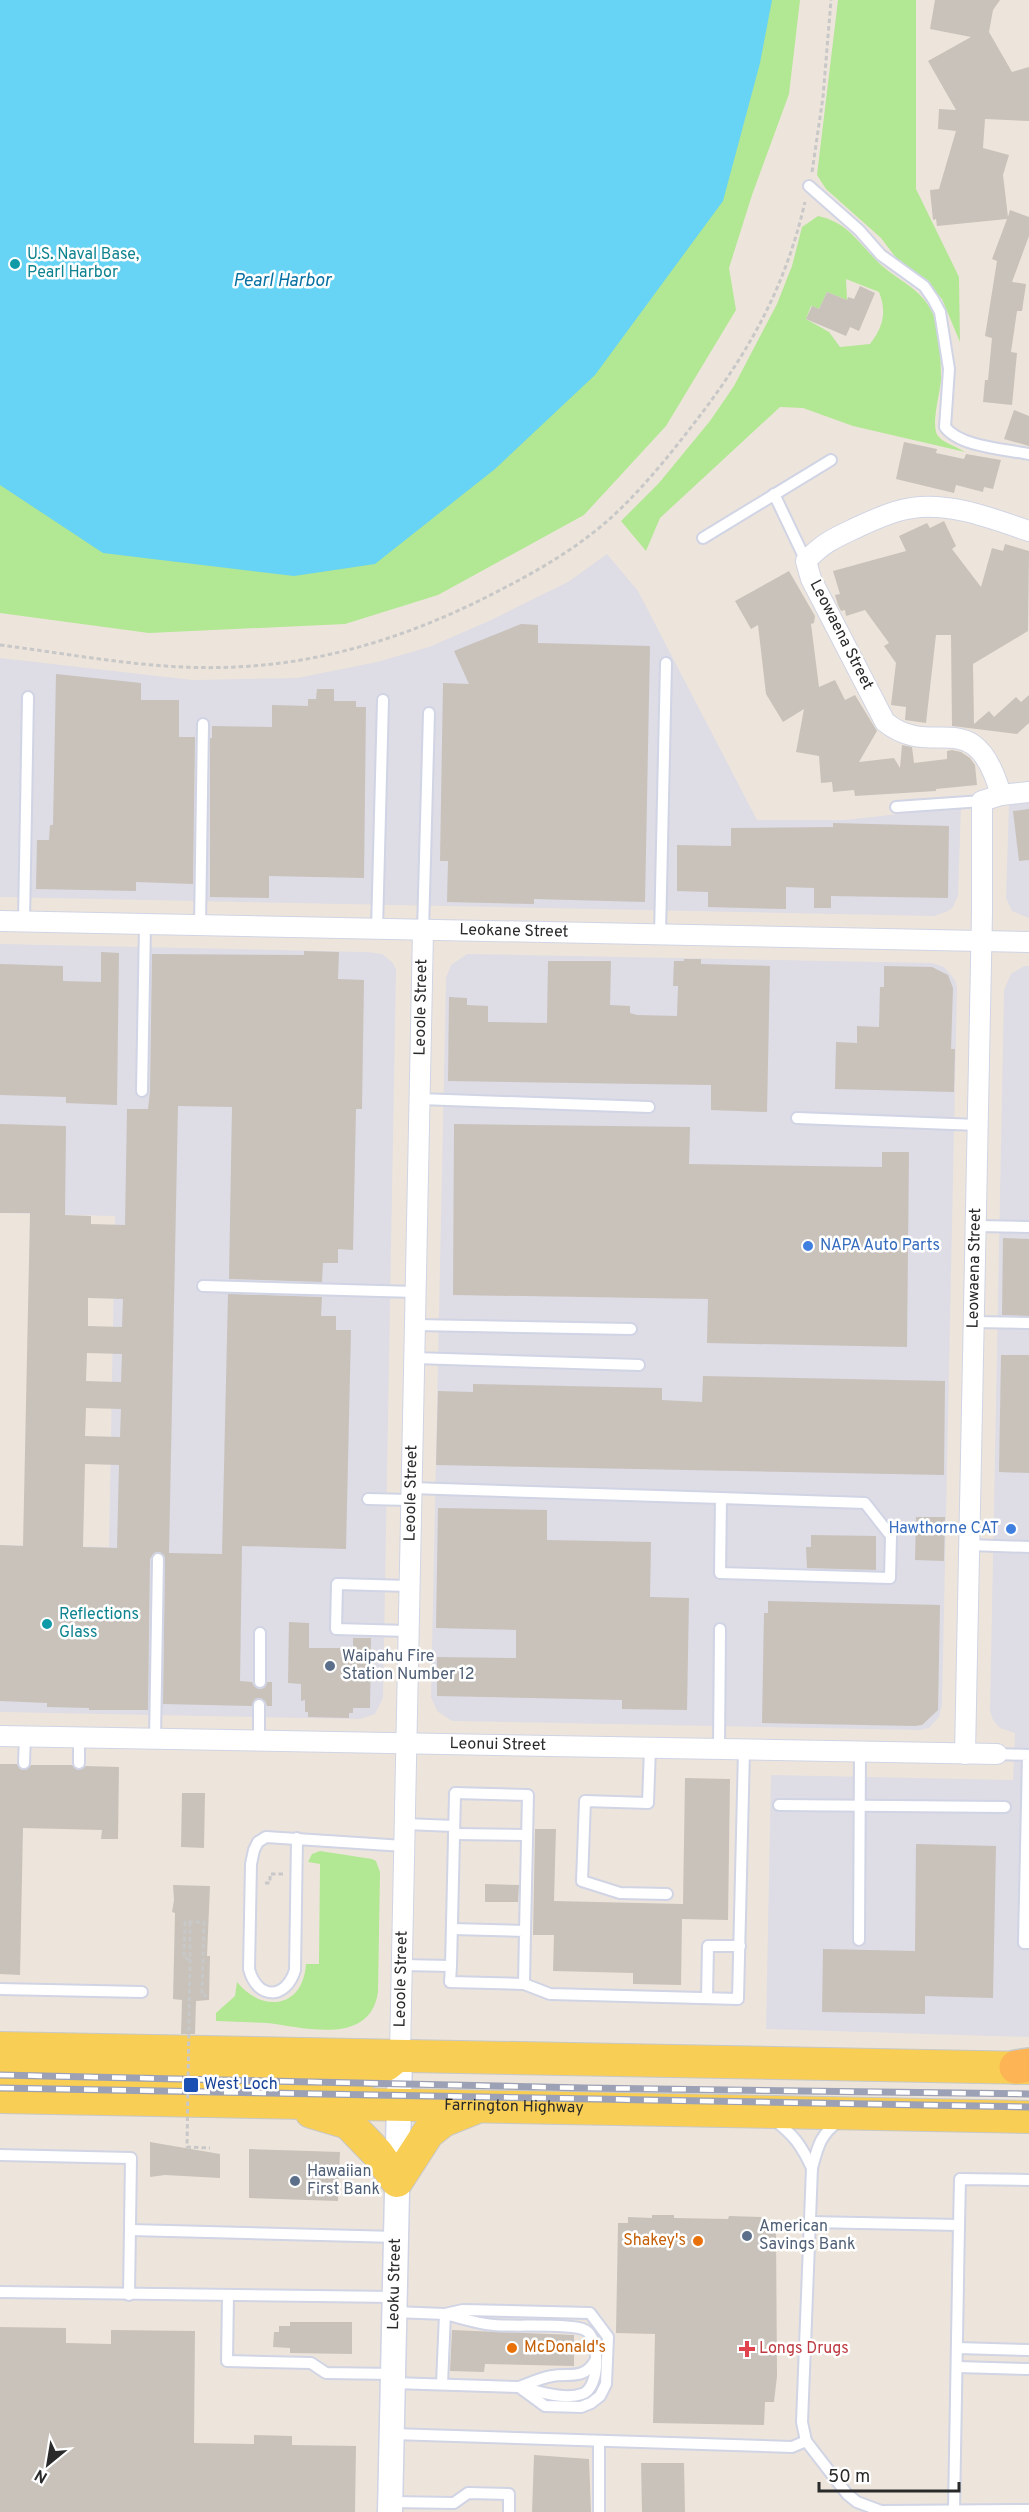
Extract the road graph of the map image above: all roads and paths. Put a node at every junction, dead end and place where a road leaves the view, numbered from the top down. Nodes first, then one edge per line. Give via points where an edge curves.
1 (831, 0) edge
2 (809, 186) junction
3 (1029, 454) edge
4 (831, 460) dead end
5 (774, 494) junction
6 (1029, 531) edge
7 (703, 538) dead end
8 (806, 561) junction
9 (0, 645) edge
10 (666, 663) dead end
11 (28, 697) dead end
12 (382, 700) dead end
13 (429, 713) dead end
14 (203, 724) dead end
15 (1029, 792) edge
16 (991, 798) junction
17 (896, 807) dead end
18 (0, 921) edge
19 (24, 921) junction
20 (145, 924) junction
21 (200, 926) junction
22 (377, 930) junction
23 (423, 931) junction
24 (660, 935) junction
25 (982, 941) junction
26 (1029, 942) edge
27 (142, 1091) dead end
28 (420, 1099) junction
29 (649, 1107) dead end
30 (797, 1118) dead end
31 (978, 1125) junction
32 (976, 1226) junction
33 (1029, 1227) edge
34 (203, 1286) dead end
35 (416, 1292) junction
36 (974, 1322) junction
37 (1029, 1323) edge
38 (415, 1325) junction
39 (632, 1329) dead end
40 (414, 1358) junction
41 (639, 1365) dead end
42 (411, 1494) junction
43 (722, 1498) junction
44 (368, 1499) dead end
45 (969, 1545) junction
46 (1029, 1547) edge
47 (158, 1559) dead end
48 (410, 1586) junction
49 (720, 1629) dead end
50 (408, 1631) junction
51 (260, 1633) dead end
52 (260, 1682) dead end
53 (259, 1706) dead end
54 (0, 1736) edge
55 (25, 1737) junction
56 (79, 1738) junction
57 (155, 1739) junction
58 (258, 1742) junction
59 (406, 1745) junction
60 (650, 1748) junction
61 (719, 1749) junction
62 (744, 1750) junction
63 (860, 1752) junction
64 (1028, 1752) edge
65 (965, 1754) junction
66 (997, 1754) joint
67 (24, 1762) dead end
68 (79, 1763) dead end
69 (779, 1805) dead end
70 (860, 1806) junction
71 (1005, 1807) dead end
72 (405, 1824) junction
73 (454, 1830) junction
74 (527, 1835) junction
75 (297, 1838) junction
76 (404, 1846) junction
77 (297, 1875) junction
78 (261, 1883) dead end
79 (667, 1894) dead end
80 (452, 1929) junction
81 (525, 1931) junction
82 (858, 1940) dead end
83 (1029, 1943) edge
84 (740, 1946) junction
85 (401, 1965) junction
86 (451, 1966) junction
87 (524, 1984) junction
88 (0, 1989) edge
89 (142, 1992) dead end
90 (207, 1996) dead end
91 (707, 1998) junction
92 (0, 2048) edge
93 (400, 2055) junction
94 (1025, 2067) edge
95 (0, 2070) edge
96 (0, 2097) edge
97 (279, 2102) junction
98 (398, 2105) junction
99 (481, 2105) junction
100 (763, 2111) junction
101 (848, 2113) junction
102 (1029, 2117) edge
103 (210, 2148) dead end
104 (0, 2155) edge
105 (812, 2168) junction
106 (1029, 2180) edge
107 (397, 2181) junction
108 (810, 2222) junction
109 (960, 2225) junction
110 (130, 2230) junction
111 (396, 2237) junction
112 (0, 2292) edge
113 (129, 2295) junction
114 (228, 2295) junction
115 (394, 2305) junction
116 (445, 2314) junction
117 (957, 2348) junction
118 (1029, 2350) edge
119 (595, 2360) junction
120 (957, 2367) junction
121 (1029, 2369) edge
122 (393, 2378) junction
123 (442, 2384) junction
124 (519, 2387) junction
125 (392, 2434) junction
126 (599, 2441) junction
127 (806, 2441) junction
128 (390, 2507) edge
129 (454, 2508) edge
130 (954, 2510) junction
131 (1029, 2510) edge
132 (509, 2512) edge
133 (599, 2512) edge

1 - 2 path via 823,97
2 - 3 lane via 933,298 940,312 948,360 944,416 949,433 962,440
2 - 9 path via 782,278 756,333 723,385 663,465 614,515 537,571 471,606 405,634 273,664 159,666
4 - 5 lane
5 - 7 lane
5 - 8 lane
6 - 8 street, Leowaena Street via 965,512 911,508 823,543
8 - 16 street, Leowaena Street via 811,579 885,722 904,735 971,742 995,776
10 - 24 lane
11 - 19 lane
12 - 22 lane
13 - 23 lane
14 - 21 lane
15 - 16 street
16 - 17 lane
16 - 25 street, Leowaena Street
18 - 19 street, Leokane Street
19 - 20 street, Leokane Street
20 - 21 street, Leokane Street
20 - 27 lane
21 - 22 street, Leokane Street
22 - 23 street, Leokane Street
23 - 24 street, Leokane Street
23 - 28 street, Leoole Street
24 - 25 street, Leokane Street
25 - 26 street, Leokane Street
25 - 31 street, Leowaena Street
28 - 29 lane
28 - 35 street, Leoole Street
30 - 31 lane
31 - 32 street, Leowaena Street
32 - 33 lane
32 - 36 street, Leowaena Street
34 - 35 lane
35 - 38 street, Leoole Street
36 - 37 lane
36 - 45 street, Leowaena Street
38 - 39 lane
38 - 40 street, Leoole Street
40 - 41 lane
40 - 42 street, Leoole Street
42 - 43 lane
42 - 44 lane
42 - 48 street, Leoole Street
43 - 43 lane via 865,1503 891,1536 890,1578 720,1573
45 - 46 lane
45 - 65 street, Leowaena Street
47 - 57 lane
48 - 50 street, Leoole Street
48 - 50 lane via 337,1584 336,1629
49 - 61 lane
50 - 59 street, Leoole Street
51 - 52 lane
53 - 58 lane
54 - 55 street, Leonui Street
55 - 56 street, Leonui Street
55 - 67 lane
56 - 57 street, Leonui Street
56 - 68 lane
57 - 58 street, Leonui Street
58 - 59 street, Leonui Street
59 - 60 street, Leonui Street
59 - 72 street, Leoole Street
60 - 61 street, Leonui Street
60 - 79 lane via 648,1803 585,1801 582,1881 620,1893
61 - 62 street, Leonui Street
62 - 63 street, Leonui Street
62 - 84 lane
63 - 65 street, Leonui Street
63 - 70 lane
64 - 66 lane
64 - 83 lane via 1024,1943
65 - 66 street, Leonui Street
69 - 70 lane
70 - 71 lane
70 - 82 lane
72 - 73 lane
72 - 76 street, Leoole Street
73 - 74 lane
73 - 74 lane via 455,1793 528,1795
73 - 80 lane
74 - 81 lane
75 - 76 lane
75 - 77 lane
75 - 77 lane via 266,1837 258,1842 251,1864 249,1969 257,1987 270,1992 286,1988 295,1970
76 - 85 street, Leoole Street
77 - 78 path via 270,1874 270,1883
80 - 81 lane
80 - 86 lane
81 - 87 lane
84 - 91 lane via 708,1946
84 - 91 lane via 738,1999
85 - 86 lane
85 - 93 street, Leoole Street
86 - 87 lane via 450,1982
87 - 91 lane via 550,1994
88 - 89 lane
90 - 103 path, bridge via 202,1995 204,1923 190,1922 186,2147
92 - 93 main road
93 - 94 main road
93 - 95 main road via 356,2078
93 - 98 street, Leoku Street
96 - 97 main road, Farrington Highway
97 - 98 main road, Farrington Highway
97 - 107 main road via 348,2123
98 - 99 main road, Farrington Highway
98 - 107 street, Leoku Street
99 - 100 main road, Farrington Highway
99 - 107 main road via 443,2121 428,2133
100 - 101 main road, Farrington Highway
100 - 105 lane via 801,2145
101 - 102 main road, Farrington Highway
101 - 105 lane via 826,2131
104 - 110 lane via 132,2157
105 - 108 lane
106 - 109 lane via 960,2179
107 - 111 street, Leoku Street
108 - 109 lane
108 - 127 lane via 802,2422
109 - 117 lane
110 - 111 lane
110 - 113 lane
111 - 115 street, Leoku Street
112 - 113 lane
113 - 114 lane
114 - 115 lane
114 - 122 lane via 227,2361 311,2363 326,2373
115 - 116 lane
115 - 122 street, Leoku Street
116 - 119 lane via 492,2325 579,2328 588,2331 596,2343
116 - 123 lane
116 - 124 lane via 463,2310 590,2313 608,2337 606,2384 600,2396 581,2407 545,2406
117 - 118 lane
117 - 120 lane
119 - 124 lane via 592,2367 578,2376 552,2376
119 - 124 lane via 593,2383 581,2395
120 - 121 lane
120 - 130 lane
122 - 123 lane
122 - 125 street, Leoku Street
123 - 124 lane
125 - 126 lane
125 - 128 street, Leoku Street
126 - 127 lane via 792,2447
126 - 133 lane
127 - 130 lane via 857,2502 881,2511
128 - 129 lane
129 - 132 lane via 468,2493 509,2494
130 - 131 lane

